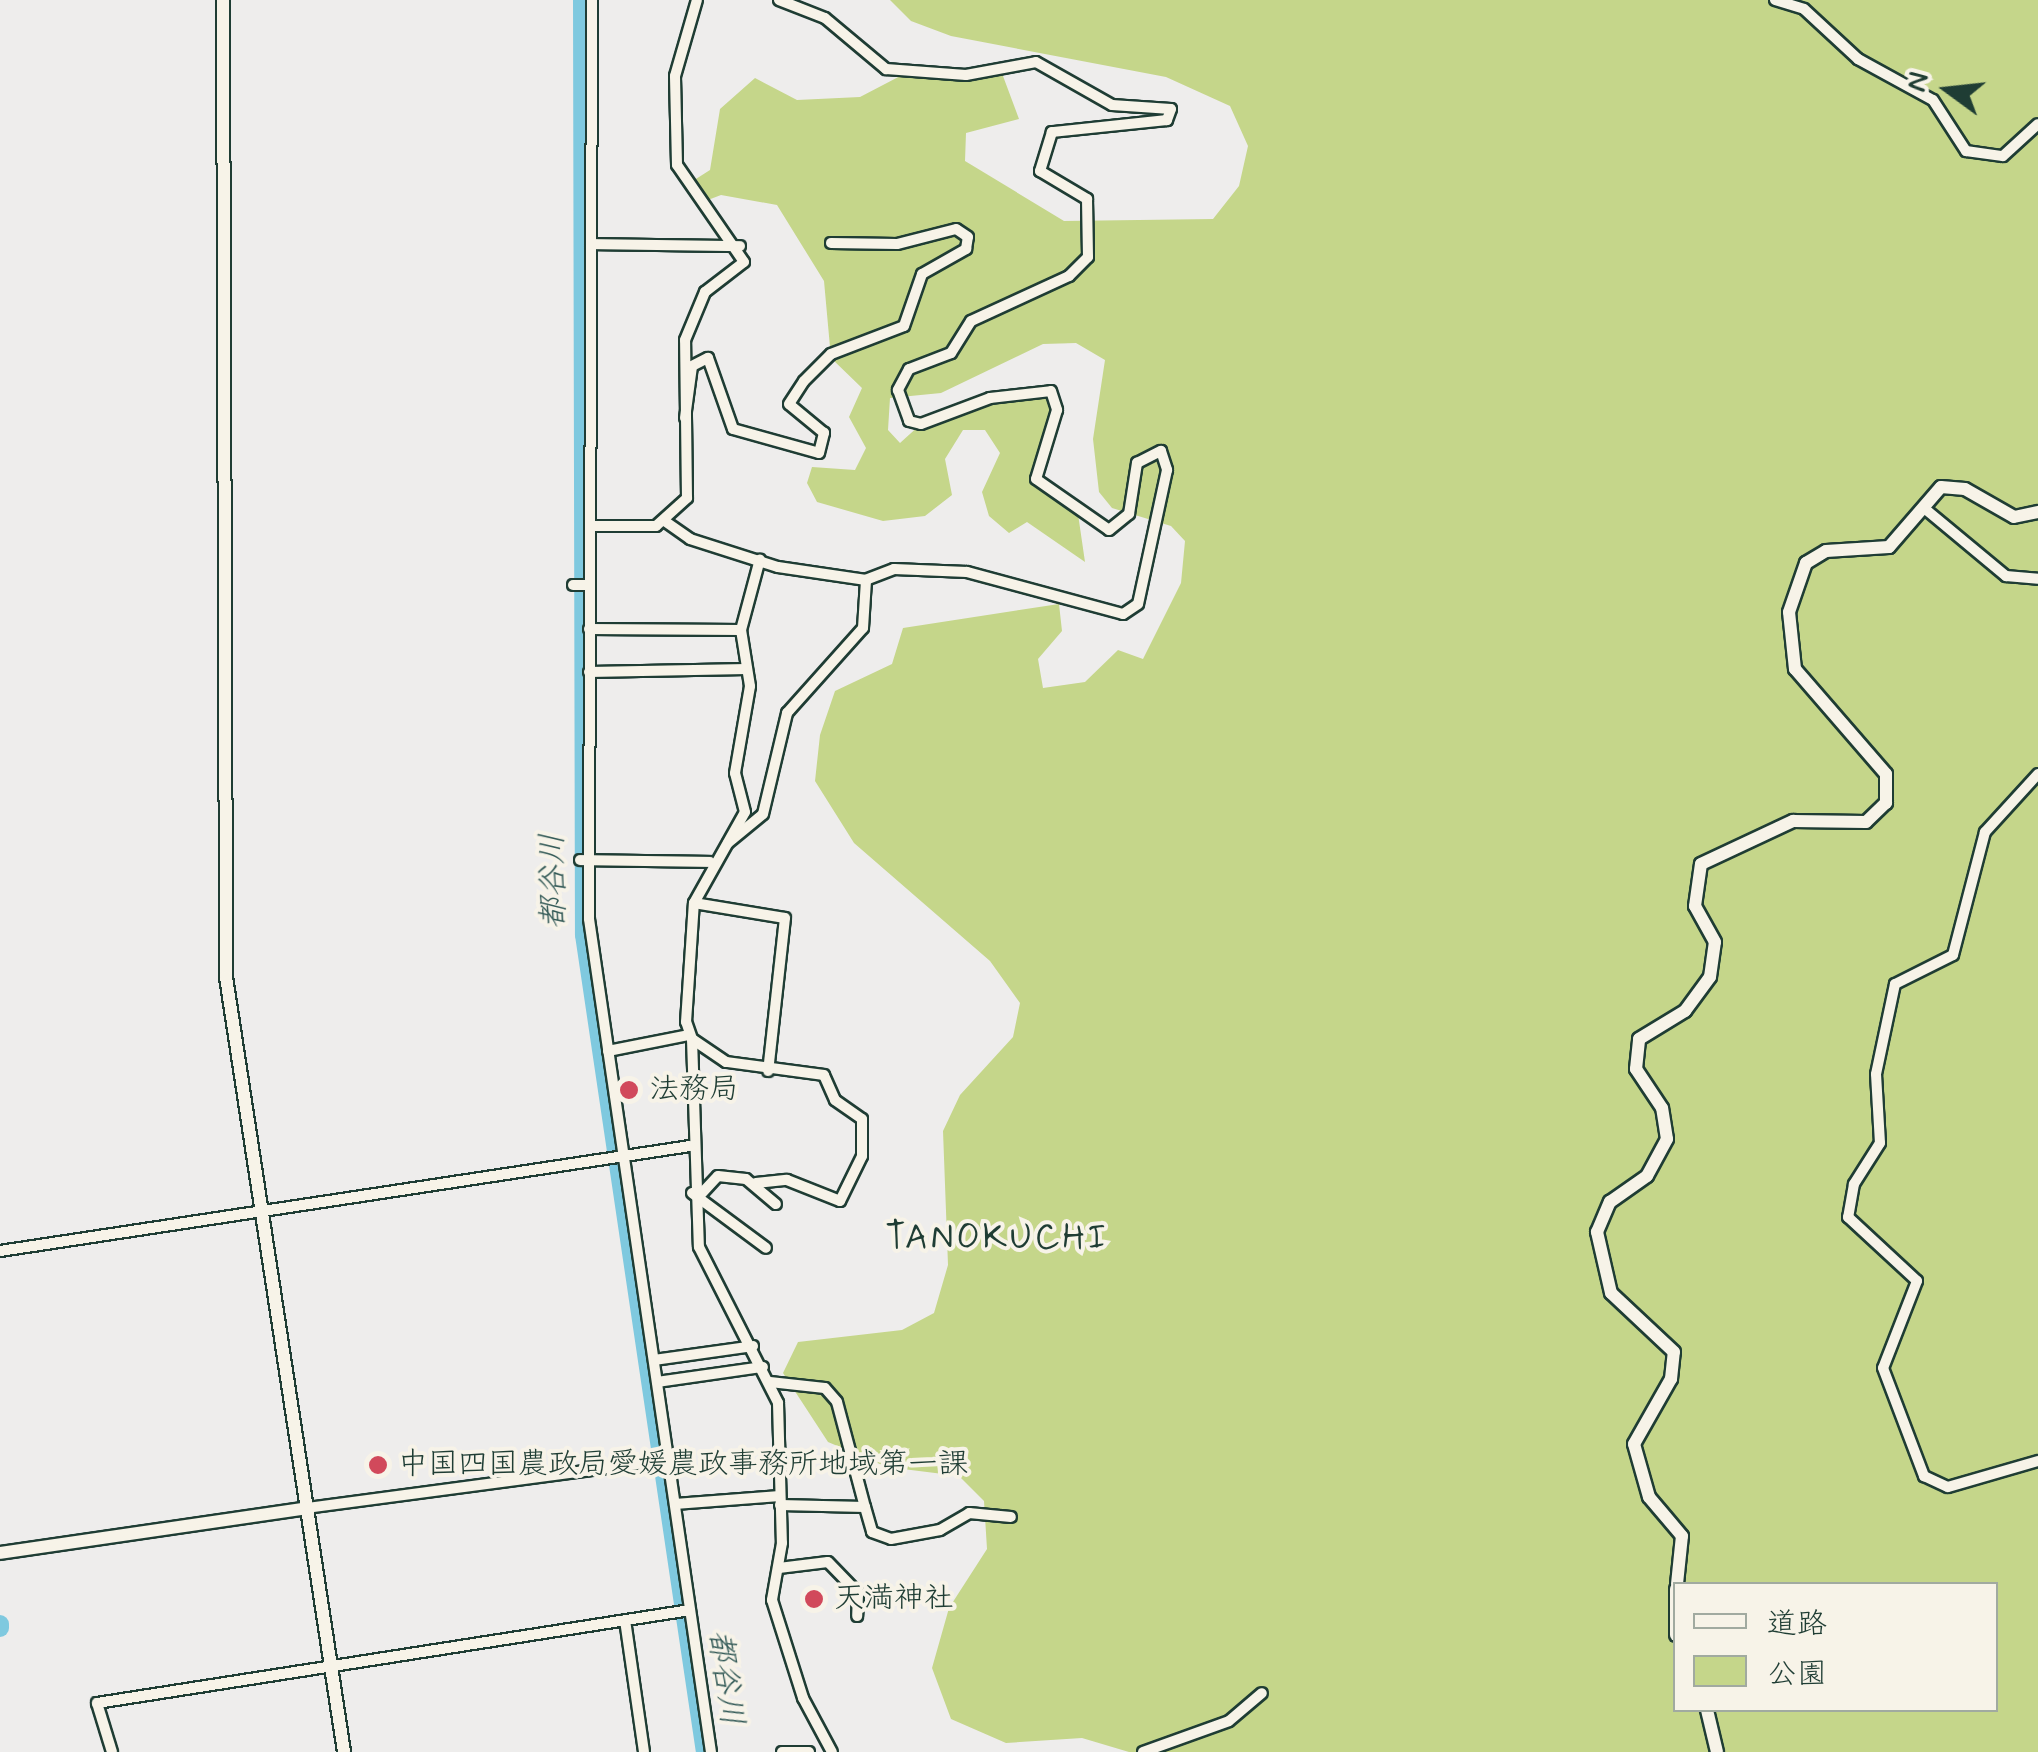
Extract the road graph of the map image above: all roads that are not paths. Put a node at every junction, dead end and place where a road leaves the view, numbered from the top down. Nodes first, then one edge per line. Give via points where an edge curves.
1 (223, 0) edge
2 (592, 0) edge
3 (697, 0) edge
4 (780, 0) edge
5 (1775, 0) edge
6 (2038, 124) edge
7 (831, 243) dead end
8 (591, 244) junction
9 (740, 246) junction
10 (685, 418) junction
11 (1924, 508) junction
12 (2038, 512) edge
13 (666, 522) junction
14 (590, 526) junction
15 (760, 559) junction
16 (2038, 579) edge
17 (866, 580) junction
18 (589, 629) junction
19 (741, 630) junction
20 (747, 670) junction
21 (589, 672) junction
22 (2038, 774) edge
23 (720, 846) junction
24 (585, 860) junction
25 (710, 862) junction
26 (694, 903) junction
27 (690, 1037) junction
28 (608, 1051) junction
29 (768, 1072) junction
30 (690, 1146) junction
31 (619, 1158) junction
32 (756, 1183) junction
33 (697, 1193) junction
34 (776, 1204) dead end
35 (264, 1212) junction
36 (766, 1248) dead end
37 (0, 1251) edge
38 (753, 1346) junction
39 (654, 1360) junction
40 (763, 1367) junction
41 (657, 1382) junction
42 (770, 1382) junction
43 (663, 1460) junction
44 (2038, 1461) edge
45 (780, 1501) junction
46 (675, 1504) junction
47 (865, 1507) junction
48 (307, 1508) junction
49 (1010, 1517) dead end
50 (0, 1553) edge
51 (778, 1569) junction
52 (1676, 1582) edge
53 (686, 1611) junction
54 (857, 1616) dead end
55 (624, 1620) junction
56 (328, 1664) junction
57 (1262, 1692) dead end
58 (1707, 1712) edge
59 (112, 1752) edge
60 (344, 1752) edge
61 (644, 1752) edge
62 (712, 1752) edge
63 (782, 1752) edge
64 (809, 1752) edge
65 (832, 1752) edge
66 (1143, 1752) edge
67 (1716, 1752) edge

1 - 35 street via 223,926
2 - 8 street
3 - 9 street via 675,76 677,165 697,206
4 - 17 street via 825,18 886,68 966,75 1036,62 1112,105 1171,109 1167,120 1052,132 1040,171 1087,199 1094,234 1088,257 1069,276 971,321 951,353 909,369 898,390 914,424 1007,394 1051,392 1058,410 1033,472 1046,492 1110,530 1129,514 1136,463 1161,451 1167,470 1138,604 1107,610 1063,591 967,572 894,569
5 - 6 street via 1804,9 1858,58 1933,100 1966,151 2004,156
7 - 10 street via 896,244 956,228 968,238 966,248 922,274 904,326 830,354 804,382 789,404 824,433 818,453 733,429 708,358 692,366
8 - 9 street
8 - 14 street via 585,281
9 - 10 street via 744,262 691,317
10 - 13 street via 692,485
11 - 12 street via 1951,486 1999,513
11 - 16 street via 2006,576
11 - 52 street via 1889,547 1826,551 1806,563 1789,612 1795,668 1886,774 1886,803 1866,822 1793,822 1701,864 1695,906 1715,942 1710,978 1685,1012 1649,1028 1634,1055 1667,1139 1646,1176 1610,1202 1597,1232 1611,1293 1674,1352 1671,1378 1634,1444 1649,1497 1682,1536
13 - 14 street
13 - 15 street via 690,539
14 - 18 street via 583,585
15 - 17 street
15 - 19 street
17 - 23 street via 862,628 777,730 763,814
18 - 19 street
18 - 21 street
19 - 20 street
20 - 21 street
20 - 23 street via 735,758 745,812
21 - 24 street
22 - 44 street via 1985,832 1953,955 1894,984 1876,1074 1880,1142 1854,1184 1848,1216 1916,1281 1884,1368 1924,1476 1948,1487
23 - 25 street
24 - 25 street
24 - 28 street
25 - 26 street
26 - 27 street via 683,981
26 - 29 street via 785,918
27 - 28 street
27 - 29 street via 726,1062
27 - 30 street
28 - 31 street
29 - 32 street via 824,1075 834,1100 862,1119 862,1156 840,1201 787,1180
30 - 31 street
30 - 33 street
31 - 35 street
31 - 39 street
32 - 33 street via 718,1176
32 - 34 street
33 - 36 street
33 - 38 street via 703,1264
35 - 37 street
35 - 48 street
38 - 39 street
38 - 40 street
39 - 41 street
40 - 41 street
40 - 42 street
41 - 43 street
42 - 45 street
42 - 47 street via 824,1388 837,1402
43 - 46 street
43 - 48 street
45 - 46 street
45 - 47 street
45 - 51 street
46 - 53 street
47 - 49 street via 872,1532 891,1538 940,1530 969,1513
48 - 50 street
48 - 56 street
51 - 54 street via 828,1562 858,1593
51 - 65 street via 776,1618
53 - 55 street
53 - 62 street
55 - 56 street
55 - 61 street
56 - 59 street via 96,1703
56 - 60 street
57 - 66 street via 1230,1721
58 - 67 street
63 - 64 street

